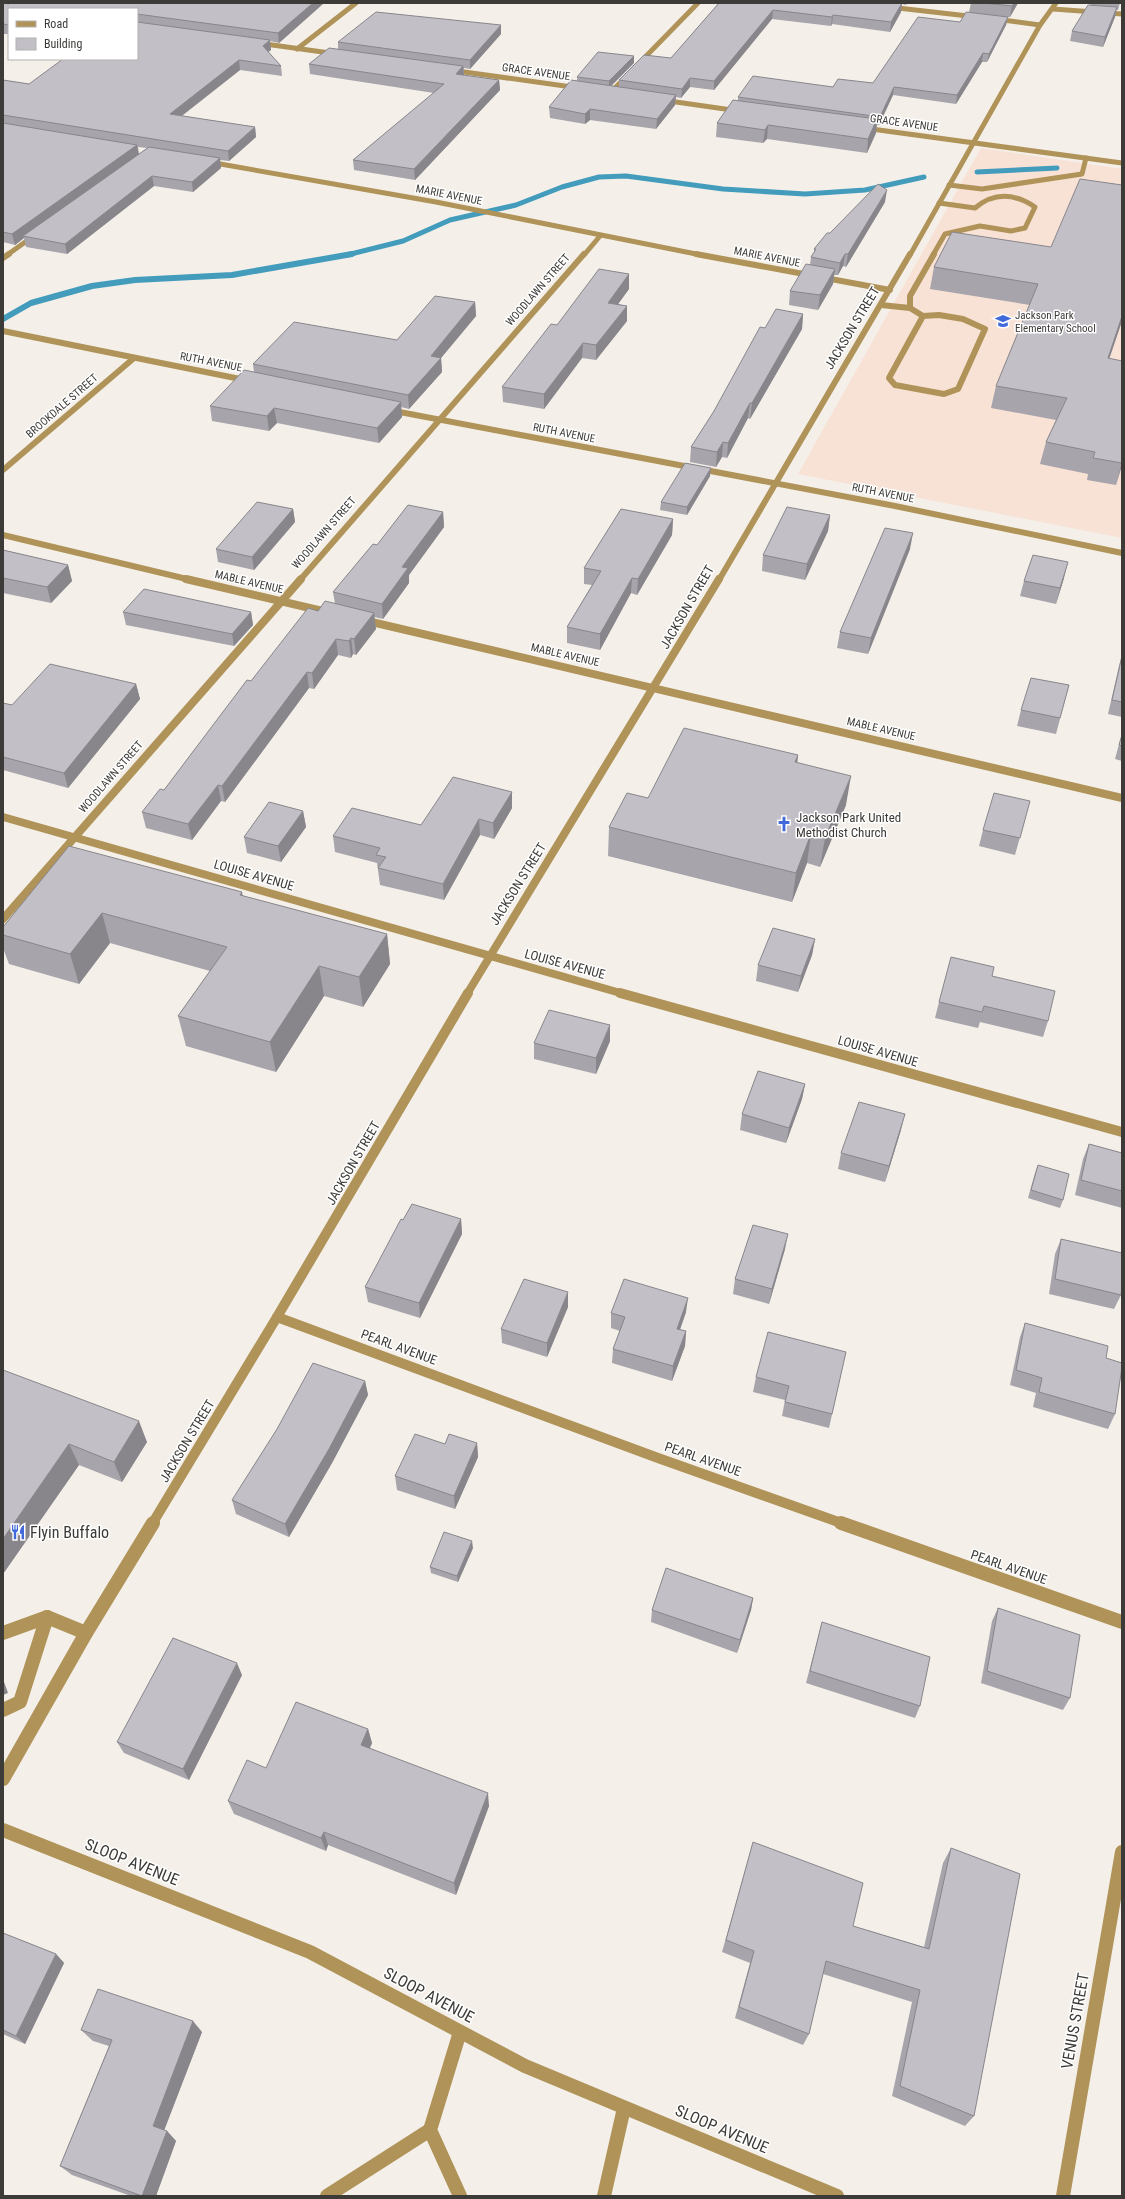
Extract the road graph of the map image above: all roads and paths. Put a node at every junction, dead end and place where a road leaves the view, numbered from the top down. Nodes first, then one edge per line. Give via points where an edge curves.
1 (356, 3) edge
2 (698, 3) edge
3 (880, 6) edge
4 (1055, 6) edge
5 (1122, 14) edge
6 (979, 18) edge
7 (987, 18) edge
8 (1040, 25) junction
9 (251, 42) edge
10 (297, 49) junction
11 (344, 55) edge
12 (446, 70) edge
13 (586, 89) edge
14 (602, 92) edge
15 (610, 93) junction
16 (618, 94) edge
17 (657, 99) edge
18 (744, 111) edge
19 (855, 126) edge
20 (973, 143) junction
21 (1086, 158) junction
22 (203, 161) edge
23 (1122, 163) edge
24 (949, 185) junction
25 (939, 203) junction
26 (976, 213) junction
27 (980, 226) junction
28 (41, 230) edge
29 (600, 236) junction
30 (3, 258) edge
31 (890, 290) junction
32 (880, 305) junction
33 (910, 308) junction
34 (923, 316) junction
35 (3, 331) edge
36 (134, 358) junction
37 (260, 384) edge
38 (385, 409) edge
39 (439, 420) junction
40 (3, 470) edge
41 (774, 485) junction
42 (3, 535) edge
43 (1122, 553) edge
44 (279, 601) junction
45 (341, 615) edge
46 (356, 618) edge
47 (655, 687) junction
48 (1122, 798) edge
49 (3, 817) edge
50 (74, 837) junction
51 (3, 919) edge
52 (489, 956) junction
53 (1122, 1132) edge
54 (277, 1317) junction
55 (47, 1617) junction
56 (1122, 1622) edge
57 (86, 1633) junction
58 (3, 1634) edge
59 (3, 1710) edge
60 (3, 1779) edge
61 (3, 1830) edge
62 (1122, 1852) edge
63 (460, 2032) junction
64 (624, 2108) junction
65 (430, 2130) junction
66 (327, 2196) edge
67 (460, 2196) edge
68 (604, 2196) edge
69 (837, 2196) edge
70 (1063, 2196) edge

1 - 10 street
2 - 15 street
3 - 6 street
4 - 5 street
4 - 8 street, JACKSON STREET
7 - 8 street
8 - 20 street, JACKSON STREET
9 - 10 street
10 - 11 street
12 - 13 street, GRACE AVENUE
14 - 15 street
15 - 16 street
17 - 18 street
19 - 20 street, GRACE AVENUE
20 - 21 street, GRACE AVENUE
20 - 24 street, JACKSON STREET
21 - 23 street, GRACE AVENUE
21 - 24 street via 1082,174 982,189
22 - 29 street, MARIE AVENUE via 295,176
24 - 25 street, JACKSON STREET
25 - 26 street
25 - 31 street, JACKSON STREET
26 - 27 street
26 - 27 street via 984,200 993,198 1019,199 1035,207 1025,228 1011,231
27 - 33 street via 946,234 910,296
28 - 30 street
29 - 31 street, MARIE AVENUE
29 - 39 street, WOODLAWN STREET
31 - 32 street, JACKSON STREET
32 - 33 street
32 - 41 street, JACKSON STREET
33 - 34 street
34 - 34 street via 889,378 895,385 944,394 958,390 985,330 973,321 937,314
35 - 36 street, RUTH AVENUE
36 - 37 street, RUTH AVENUE
36 - 40 street, BROOKDALE STREET
38 - 39 street, RUTH AVENUE
39 - 41 street, RUTH AVENUE
39 - 44 street, WOODLAWN STREET
41 - 43 street, RUTH AVENUE via 895,506
41 - 47 street, JACKSON STREET
42 - 44 street, MABLE AVENUE
44 - 45 street, MABLE AVENUE
44 - 50 street, WOODLAWN STREET
46 - 47 street, MABLE AVENUE
47 - 48 street, MABLE AVENUE
47 - 52 street, JACKSON STREET
49 - 50 street, LOUISE AVENUE
50 - 51 street, WOODLAWN STREET
50 - 52 street, LOUISE AVENUE
52 - 53 street, LOUISE AVENUE
52 - 54 street, JACKSON STREET
54 - 56 street, PEARL AVENUE via 650,1455
54 - 57 street, JACKSON STREET
55 - 57 street
55 - 58 street
55 - 59 street via 20,1702
57 - 60 street, JACKSON STREET
61 - 63 street, SLOOP AVENUE via 310,1952
62 - 70 street, VENUS STREET
63 - 64 street, SLOOP AVENUE via 525,2066
63 - 65 street
64 - 68 street
64 - 69 street, SLOOP AVENUE
65 - 66 street
65 - 67 street

